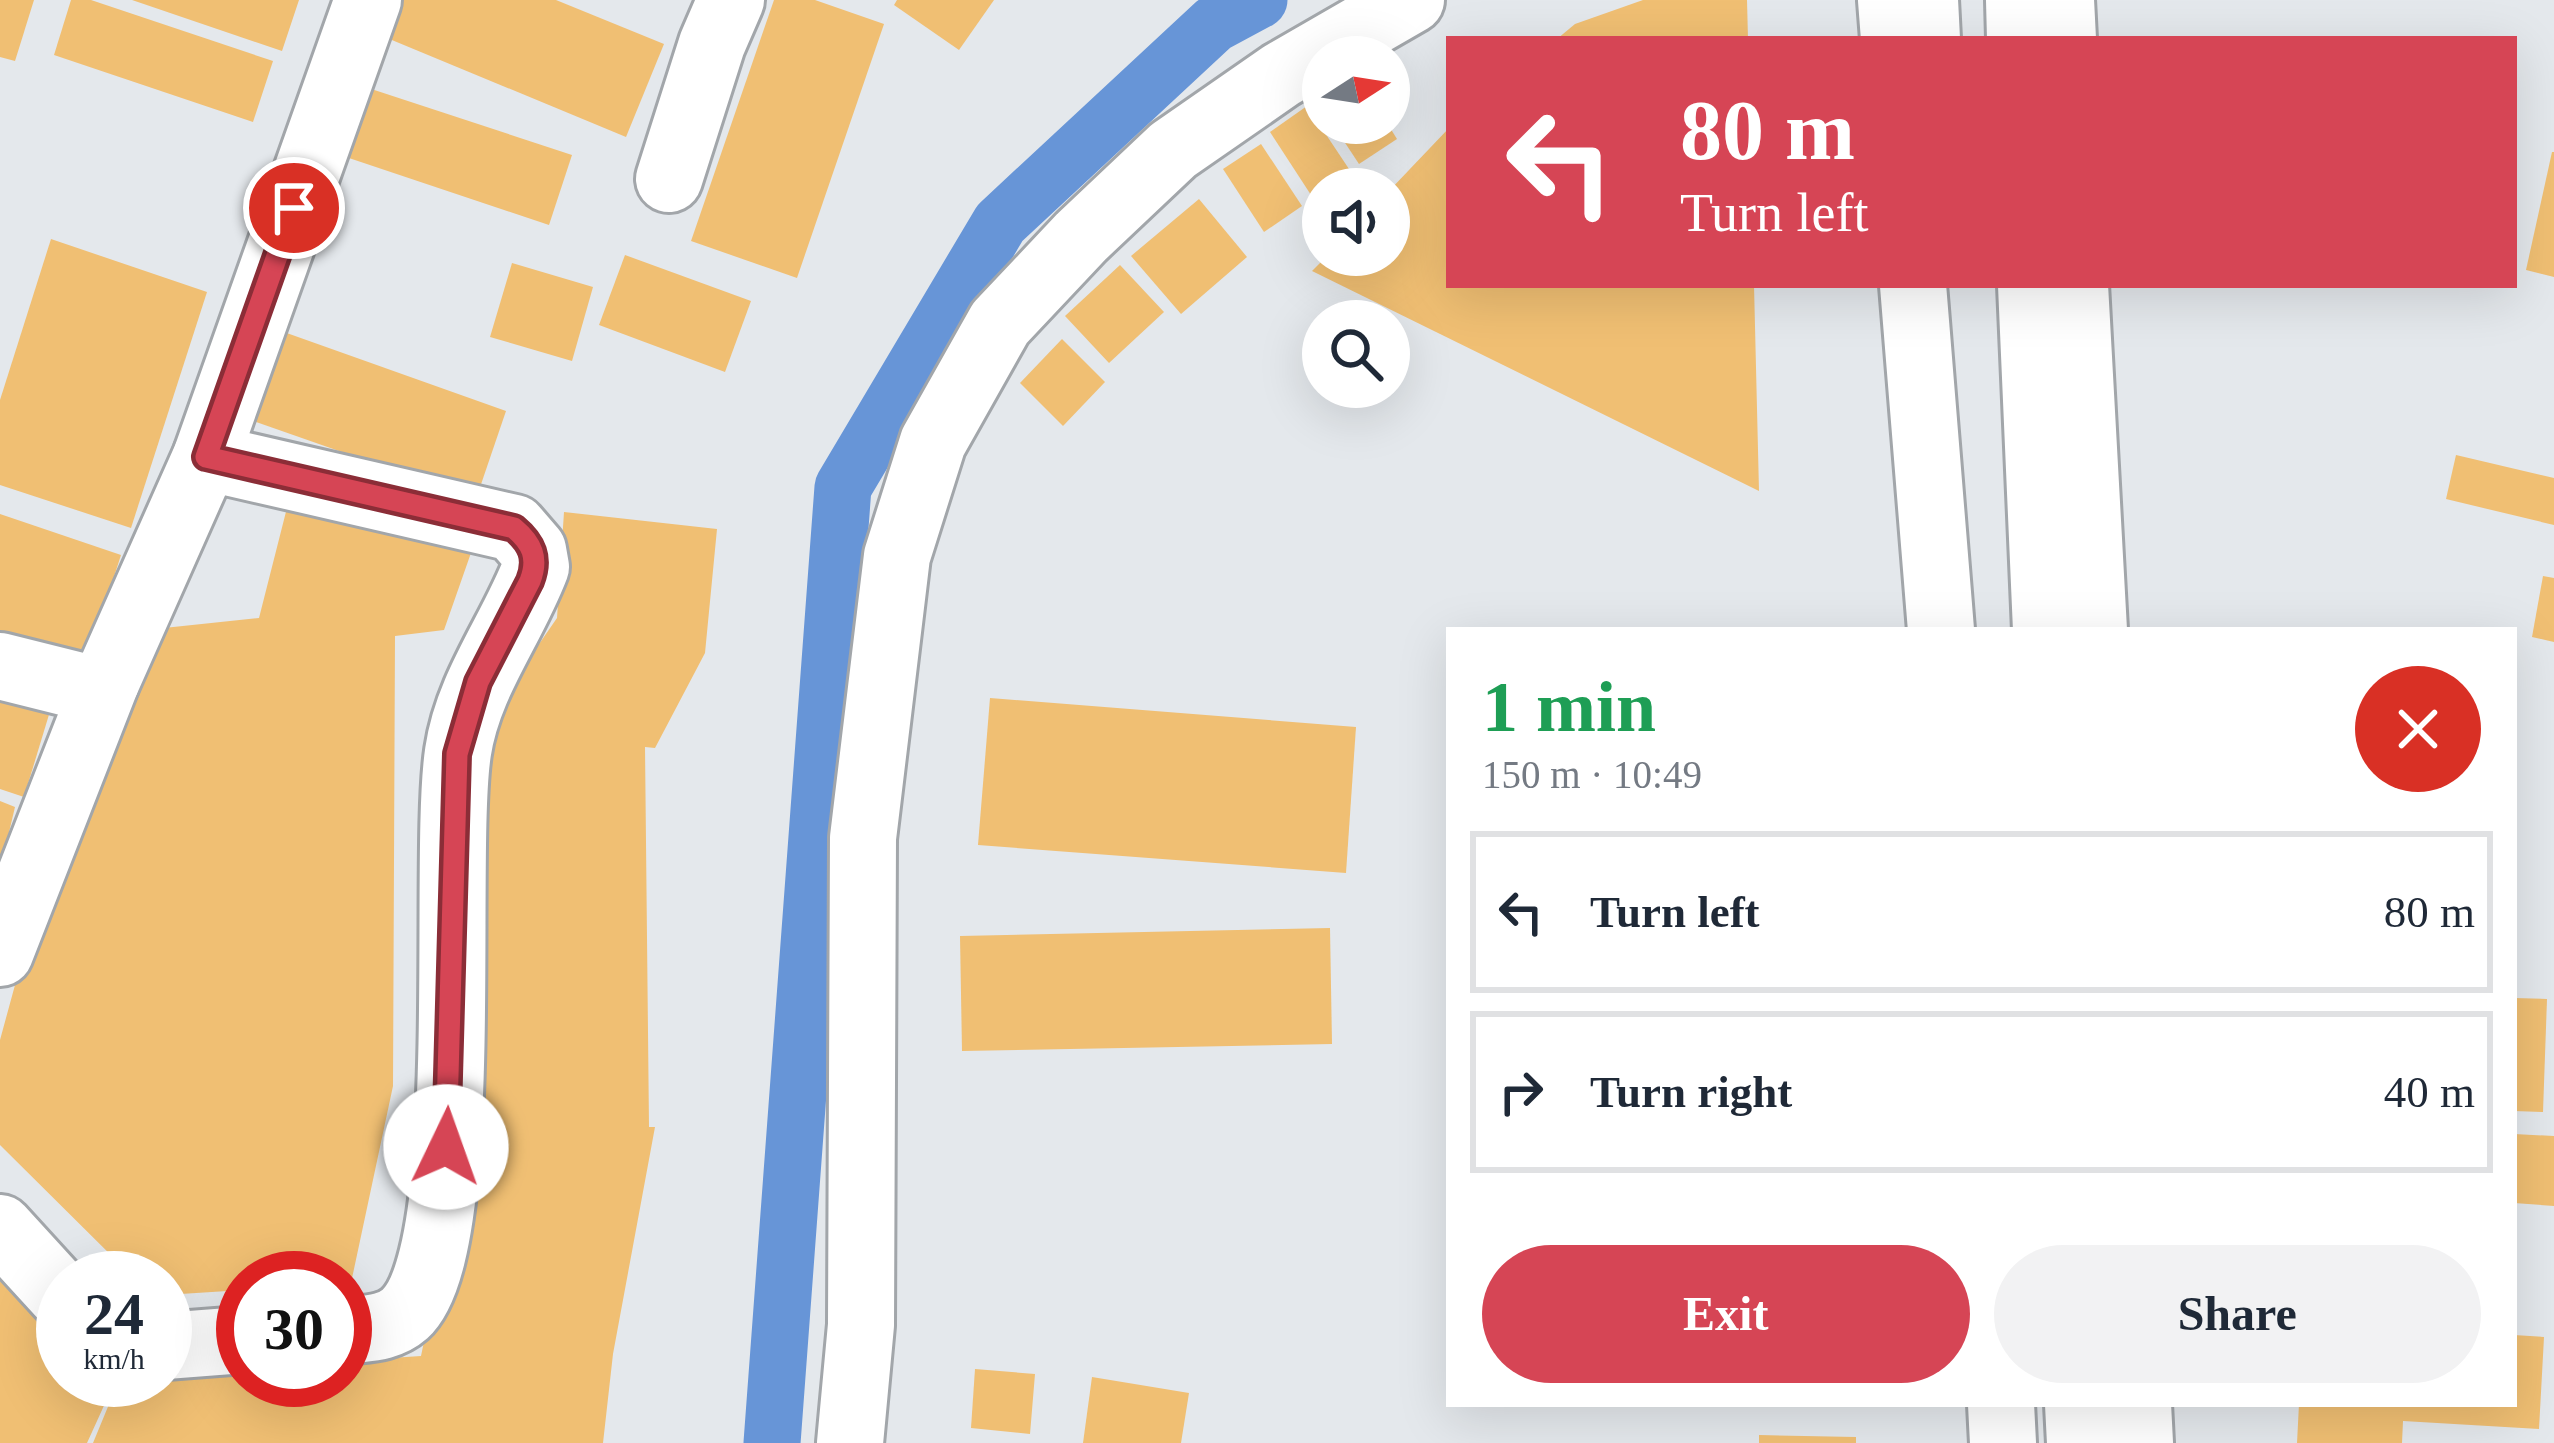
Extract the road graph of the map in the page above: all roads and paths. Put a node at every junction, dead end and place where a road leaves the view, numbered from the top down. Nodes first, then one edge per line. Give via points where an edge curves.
1 (368, 0) edge
2 (731, 0) edge
3 (1411, 0) edge
4 (1891, 0) edge
5 (1925, 0) edge
6 (2019, 0) edge
7 (2061, 0) edge
8 (1894, 36) edge
9 (1928, 36) edge
10 (2020, 36) edge
11 (2063, 36) edge
12 (669, 179) dead end
13 (1913, 288) edge
14 (1942, 288) edge
15 (2031, 288) edge
16 (2075, 288) edge
17 (206, 457) junction
18 (1941, 627) edge
19 (1962, 627) edge
20 (2045, 627) edge
21 (2094, 627) edge
22 (0, 666) edge
23 (106, 682) junction
24 (0, 953) edge
25 (0, 1228) edge
26 (36, 1267) edge
27 (372, 1328) edge
28 (2004, 1407) edge
29 (2078, 1407) edge
30 (2138, 1407) edge
31 (850, 1443) edge
32 (2007, 1443) edge
33 (2080, 1443) edge
34 (2140, 1443) edge

1 - 17 main road
2 - 12 main road
3 - 31 main road via 1173,149 1000,323 933,442 897,556 863,838 861,1325
4 - 8 main road
5 - 9 main road
6 - 10 main road
7 - 11 main road
13 - 18 main road
14 - 19 main road
15 - 20 main road
16 - 21 main road
17 - 23 main road
17 - 27 main road via 514,528 533,550 536,567 478,682 457,754 448,1110 435,1241 407,1312
22 - 23 main road via 84,687
23 - 24 main road
25 - 26 main road
28 - 32 main road
29 - 33 main road
30 - 34 main road

